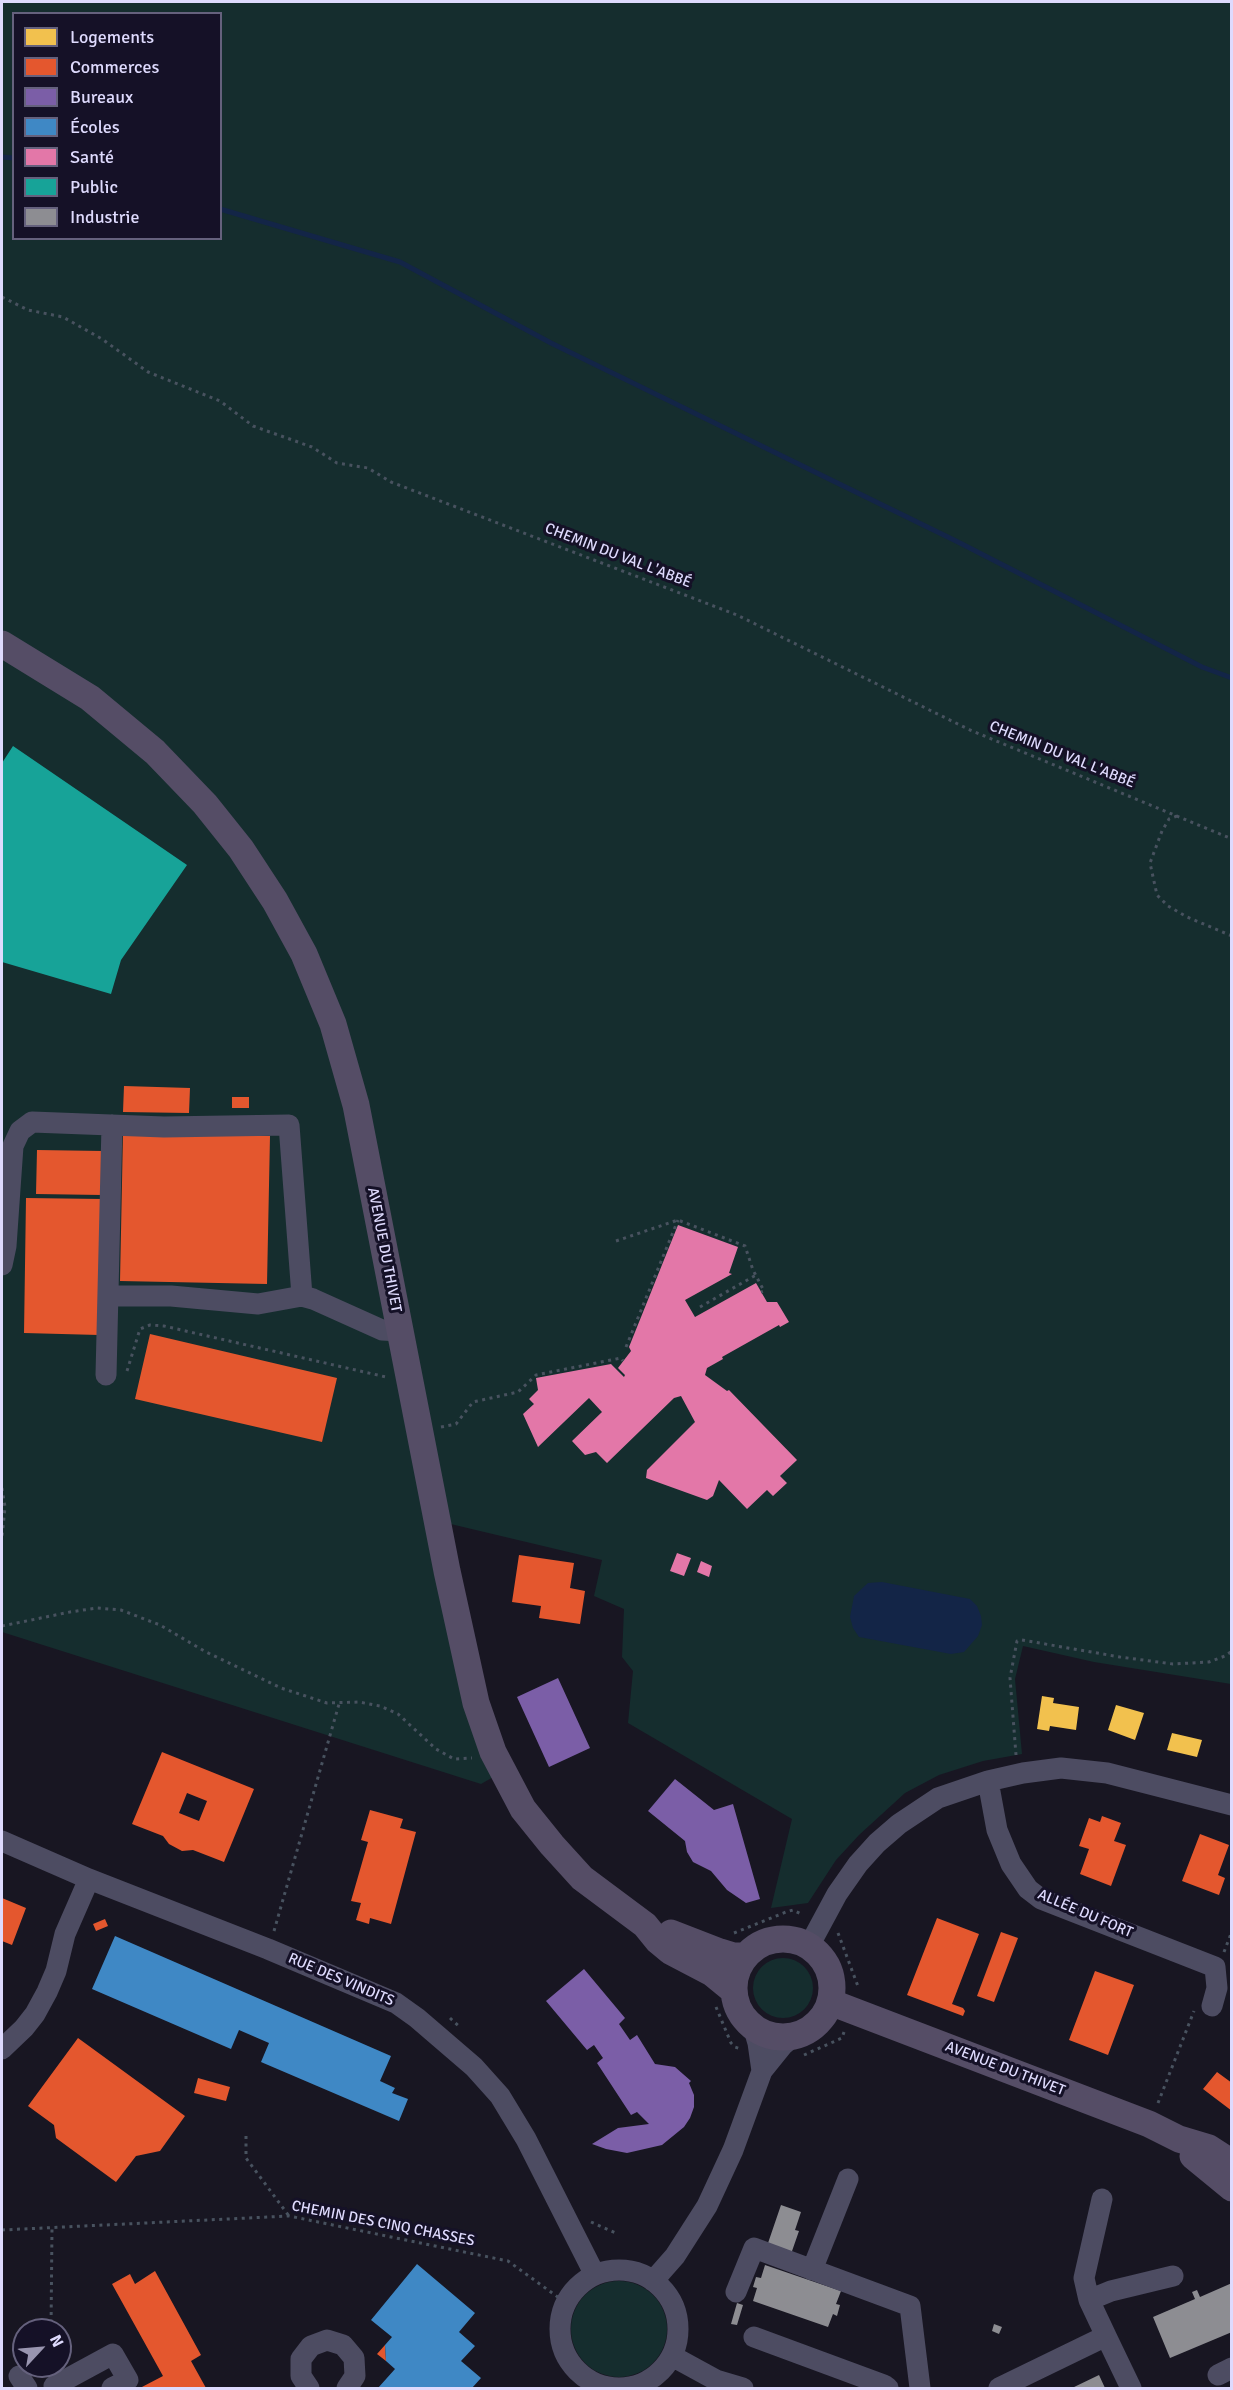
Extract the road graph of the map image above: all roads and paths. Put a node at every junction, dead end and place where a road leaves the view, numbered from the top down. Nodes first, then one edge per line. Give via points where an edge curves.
1 (2, 297) edge
2 (2, 644) edge
3 (1178, 816) junction
4 (1232, 839) edge
5 (1232, 936) edge
6 (112, 1125) junction
7 (678, 1221) junction
8 (616, 1241) dead end
9 (2, 1264) edge
10 (756, 1275) junction
11 (761, 1292) dead end
12 (108, 1296) junction
13 (302, 1296) junction
14 (700, 1307) dead end
15 (400, 1331) junction
16 (626, 1347) dead end
17 (623, 1361) dead end
18 (106, 1374) joint
19 (411, 1383) junction
20 (437, 1428) dead end
21 (2, 1488) edge
22 (2, 1538) edge
23 (2, 1626) edge
24 (1232, 1651) edge
25 (339, 1704) junction
26 (493, 1752) junction
27 (1017, 1774) junction
28 (988, 1781) junction
29 (1232, 1805) edge
30 (2, 1841) edge
31 (89, 1879) junction
32 (645, 1925) junction
33 (1232, 1931) edge
34 (815, 1935) junction
35 (740, 1945) junction
36 (268, 1949) junction
37 (1215, 1967) junction
38 (734, 1991) junction
39 (863, 1995) dead end
40 (830, 2002) junction
41 (1204, 2005) joint
42 (753, 2026) junction
43 (845, 2028) dead end
44 (798, 2046) junction
45 (2, 2049) edge
46 (762, 2071) junction
47 (1149, 2124) junction
48 (246, 2136) dead end
49 (1179, 2139) junction
50 (1232, 2163) edge
51 (848, 2179) dead end
52 (1232, 2188) edge
53 (1102, 2199) dead end
54 (289, 2216) junction
55 (52, 2228) junction
56 (2, 2230) edge
57 (611, 2230) dead end
58 (618, 2234) dead end
59 (812, 2270) junction
60 (595, 2275) junction
61 (1173, 2277) dead end
62 (653, 2281) junction
63 (736, 2292) dead end
64 (1089, 2300) junction
65 (566, 2303) junction
66 (51, 2318) edge
67 (1106, 2336) junction
68 (754, 2337) dead end
69 (672, 2356) junction
70 (576, 2380) edge
71 (715, 2384) edge
72 (55, 2388) edge
73 (112, 2388) edge
74 (309, 2388) edge
75 (347, 2388) edge
76 (609, 2388) edge
77 (743, 2388) edge
78 (888, 2388) edge
79 (920, 2388) edge
80 (999, 2388) edge
81 (1131, 2388) edge

1 - 3 path, CHEMIN DU VAL L'ABBÉ via 28,310 63,317 148,372 220,401 253,426 312,447 337,463 368,468 391,482 737,615 970,730
2 - 15 main road, AVENUE DU THIVET via 90,698 155,752 205,804 275,901 304,954 336,1034 356,1105
3 - 4 path, CHEMIN DU VAL L'ABBÉ
3 - 5 path via 1169,819 1150,863 1157,895 1187,917
6 - 9 street via 32,1122 20,1131 14,1146
6 - 12 street
6 - 13 street via 288,1125
7 - 8 path
7 - 10 path via 745,1246
7 - 16 path
10 - 11 path via 764,1291
10 - 14 path
12 - 13 street via 171,1296 258,1304
12 - 18 street
13 - 15 street via 382,1330
15 - 19 main road, AVENUE DU THIVET
17 - 20 path via 621,1358 536,1375 518,1392 473,1402 456,1424
18 - 19 path via 114,1382 126,1373 140,1329 150,1325
19 - 26 main road, AVENUE DU THIVET via 464,1652
21 - 22 path
23 - 25 path via 97,1608 121,1610 159,1625 281,1688
24 - 27 path via 1209,1662 1173,1664 1017,1641 1010,1678
25 - 26 path via 359,1702 398,1714 436,1749 454,1759
25 - 36 path
26 - 32 main road, AVENUE DU THIVET via 523,1809 552,1845 582,1878
27 - 28 street
27 - 29 street via 1061,1768 1107,1773
28 - 34 street via 938,1798 877,1843 858,1864
28 - 37 street, ALLÉE DU FORT via 997,1830 1011,1864 1028,1889 1041,1899
30 - 31 street, RUE DES VINDITS
31 - 36 street, RUE DES VINDITS
31 - 45 street via 64,1934 47,1992 24,2028
32 - 35 main road, AVENUE DU THIVET via 734,1956
32 - 38 main road, AVENUE DU THIVET via 670,1951 712,1973
33 - 37 path
34 - 35 main road
34 - 35 path via 790,1911
34 - 39 path via 840,1936
34 - 40 main road via 829,1971
35 - 38 main road
36 - 60 street, RUE DES VINDITS via 396,2003 474,2067 500,2096 521,2130
37 - 41 street via 1217,1988
38 - 42 main road via 740,2011
40 - 44 main road
40 - 47 main road, AVENUE DU THIVET
41 - 47 path
42 - 44 main road
42 - 46 street
43 - 44 path via 842,2038
44 - 46 street via 783,2044
46 - 62 street via 716,2190 675,2256
47 - 49 main road, AVENUE DU THIVET
48 - 54 path via 246,2157
49 - 50 main road, AVENUE DU THIVET via 1209,2148
49 - 52 main road, AVENUE DU THIVET via 1195,2159
51 - 59 street
53 - 64 street via 1084,2278
54 - 55 path, CHEMIN DES CINQ CHASSES
54 - 65 path, CHEMIN DES CINQ CHASSES via 508,2262
55 - 56 path, CHEMIN DES CINQ CHASSES
55 - 66 path
57 - 58 path
59 - 63 street via 754,2248
59 - 79 street via 910,2306
60 - 62 street via 615,2270 635,2272
60 - 65 street via 583,2282
61 - 64 street
62 - 69 street via 674,2307 678,2324
64 - 67 street
65 - 70 street via 561,2321 562,2340
67 - 80 street
67 - 81 street
68 - 78 street
69 - 71 street
69 - 76 street via 663,2369 639,2385
70 - 76 street
71 - 77 street
72 - 73 street via 113,2354 128,2380
74 - 75 street via 301,2376 301,2359 311,2346 327,2340 360,2357

